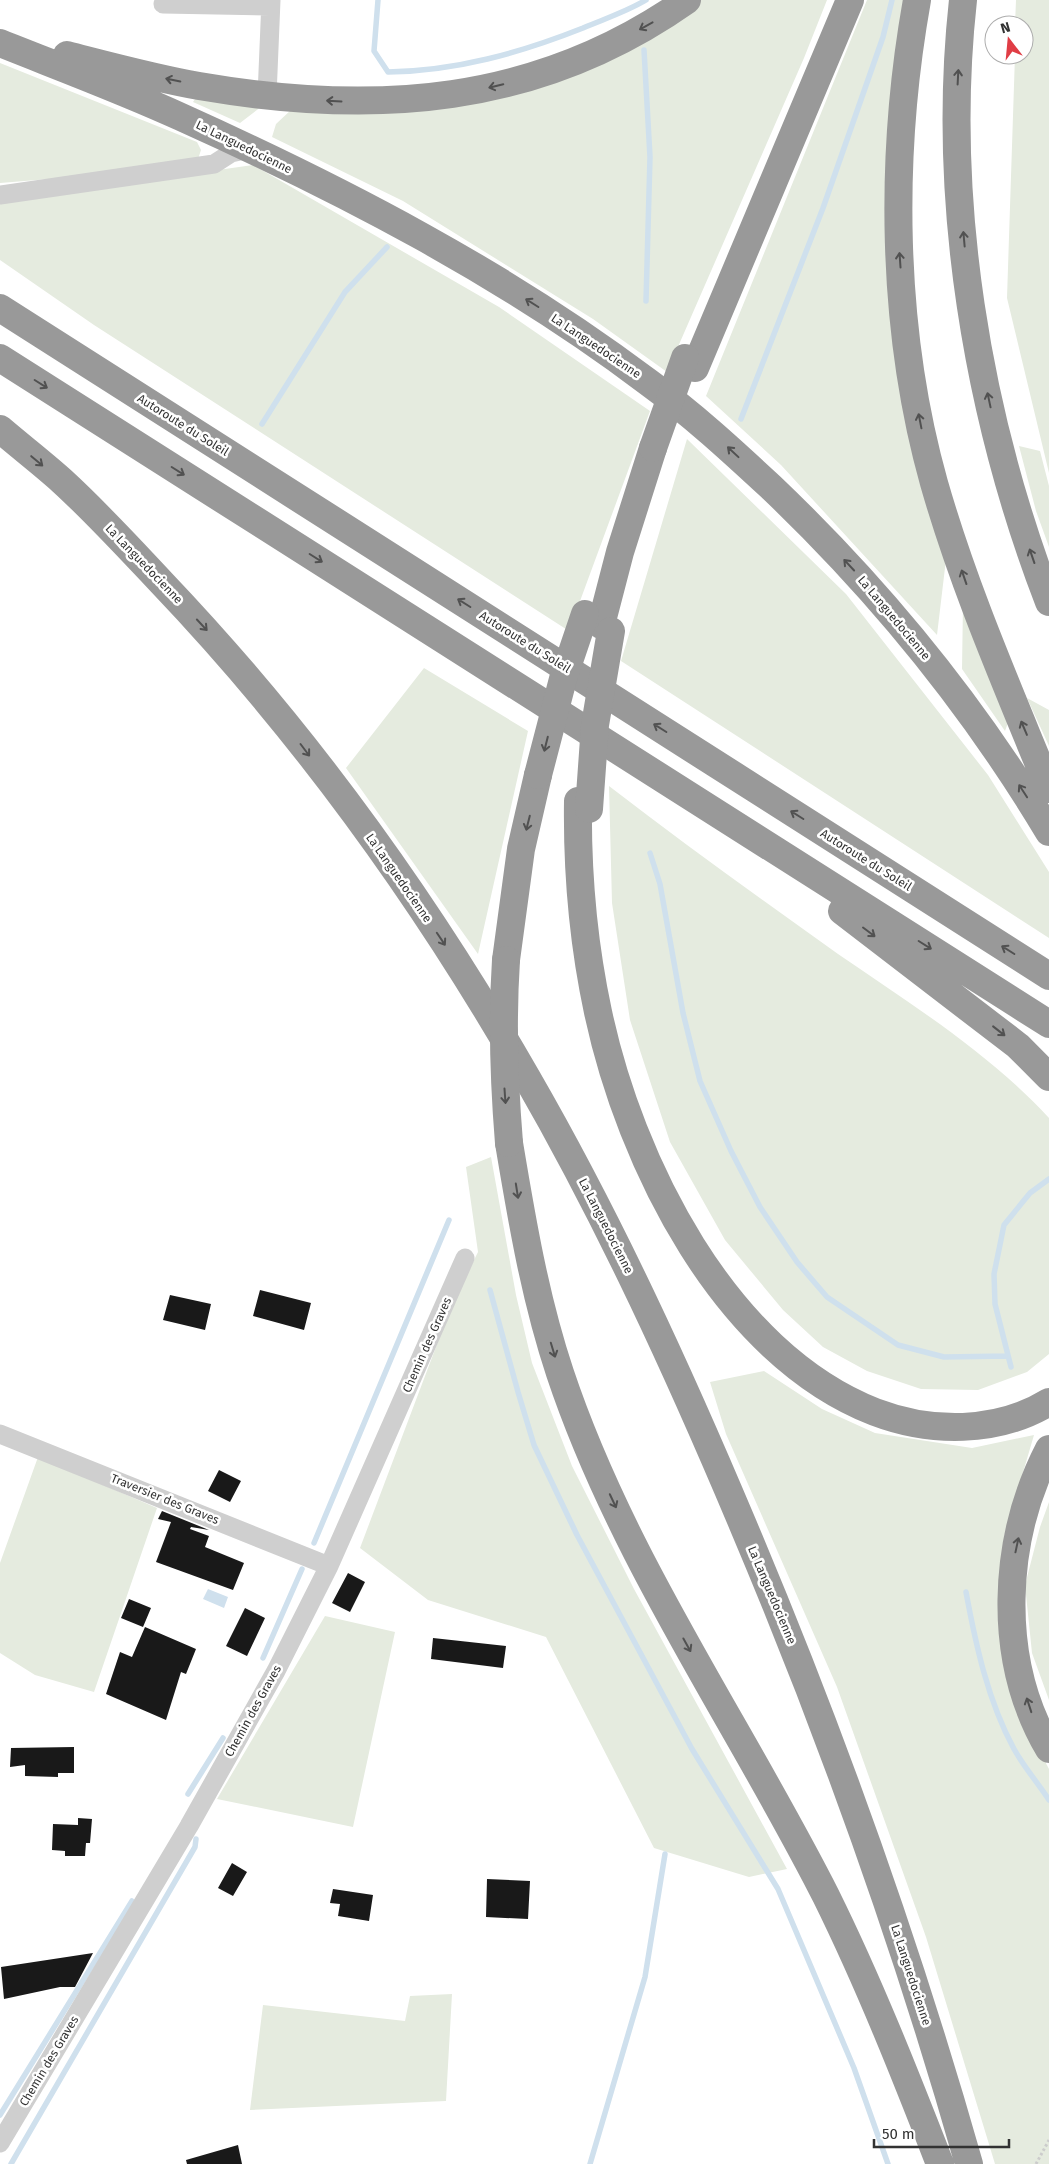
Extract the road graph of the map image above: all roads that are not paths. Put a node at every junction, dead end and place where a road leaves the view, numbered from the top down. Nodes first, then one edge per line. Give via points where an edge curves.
1 (687, 0) edge
2 (837, 0) edge
3 (850, 0) edge
4 (917, 0) edge
5 (963, 0) edge
6 (270, 3) edge
7 (163, 4) dead end
8 (0, 37) edge
9 (0, 43) edge
10 (267, 96) junction
11 (249, 149) junction
12 (0, 195) edge
13 (0, 308) edge
14 (0, 358) edge
15 (690, 363) junction
16 (0, 429) edge
17 (1049, 602) edge
18 (599, 623) junction
19 (1049, 789) edge
20 (691, 797) junction
21 (583, 805) junction
22 (1049, 832) edge
23 (1049, 976) edge
24 (1049, 1024) edge
25 (1049, 1077) edge
26 (466, 1258) dead end
27 (1049, 1384) edge
28 (1049, 1402) edge
29 (0, 1434) edge
30 (1049, 1449) edge
31 (329, 1566) junction
32 (1049, 1749) edge
33 (0, 2144) edge
34 (940, 2164) edge
35 (969, 2164) edge

1 -> 10 highway via 655,21 568,64 471,91 384,101
2 - 15 highway
3 - 15 highway
19 -> 4 highway via 964,578 934,481 915,396 903,299 899,186 905,86
17 -> 5 highway via 1008,480 975,330 959,179 958,91
6 - 7 street
6 - 10 street
10 -> 8 highway via 160,78
9 - 11 highway, La Languedocienne via 178,116
11 - 12 street via 231,153 214,164
22 -> 11 highway, La Languedocienne via 949,685 894,616 839,555 721,440 646,380 486,274 400,225
23 -> 13 highway, Autoroute du Soleil
14 -> 20 highway
15 - 18 highway, bridge via 620,552
16 -> 35 highway, La Languedocienne via 63,483 128,547 205,629 280,717 409,891 527,1078 641,1296 699,1422 798,1656 880,1878
18 - 21 highway via 586,705
18 -> 34 highway, bridge via 563,679 521,849 506,960 503,1021 509,1143 532,1271 546,1328 572,1406 600,1473 661,1598 825,1896 880,2014
20 -> 24 highway
20 -> 25 highway via 1018,1046
21 - 27 highway via 599,952 611,1015 630,1084 674,1191 744,1297 779,1334 815,1363 860,1391 900,1405 937,1412 968,1412 1012,1403
21 - 28 highway via 578,860 584,930 599,1014 612,1061 640,1144 660,1187 700,1256 729,1296 762,1334 800,1369 846,1399 885,1416 933,1426 970,1426 1010,1420
26 - 31 street, Chemin des Graves
29 - 31 street, Traversier des Graves
32 -> 30 highway via 1031,1711 1021,1678 1014,1646 1011,1588 1015,1552 1029,1493
31 - 33 street, Chemin des Graves via 276,1671 189,1826

